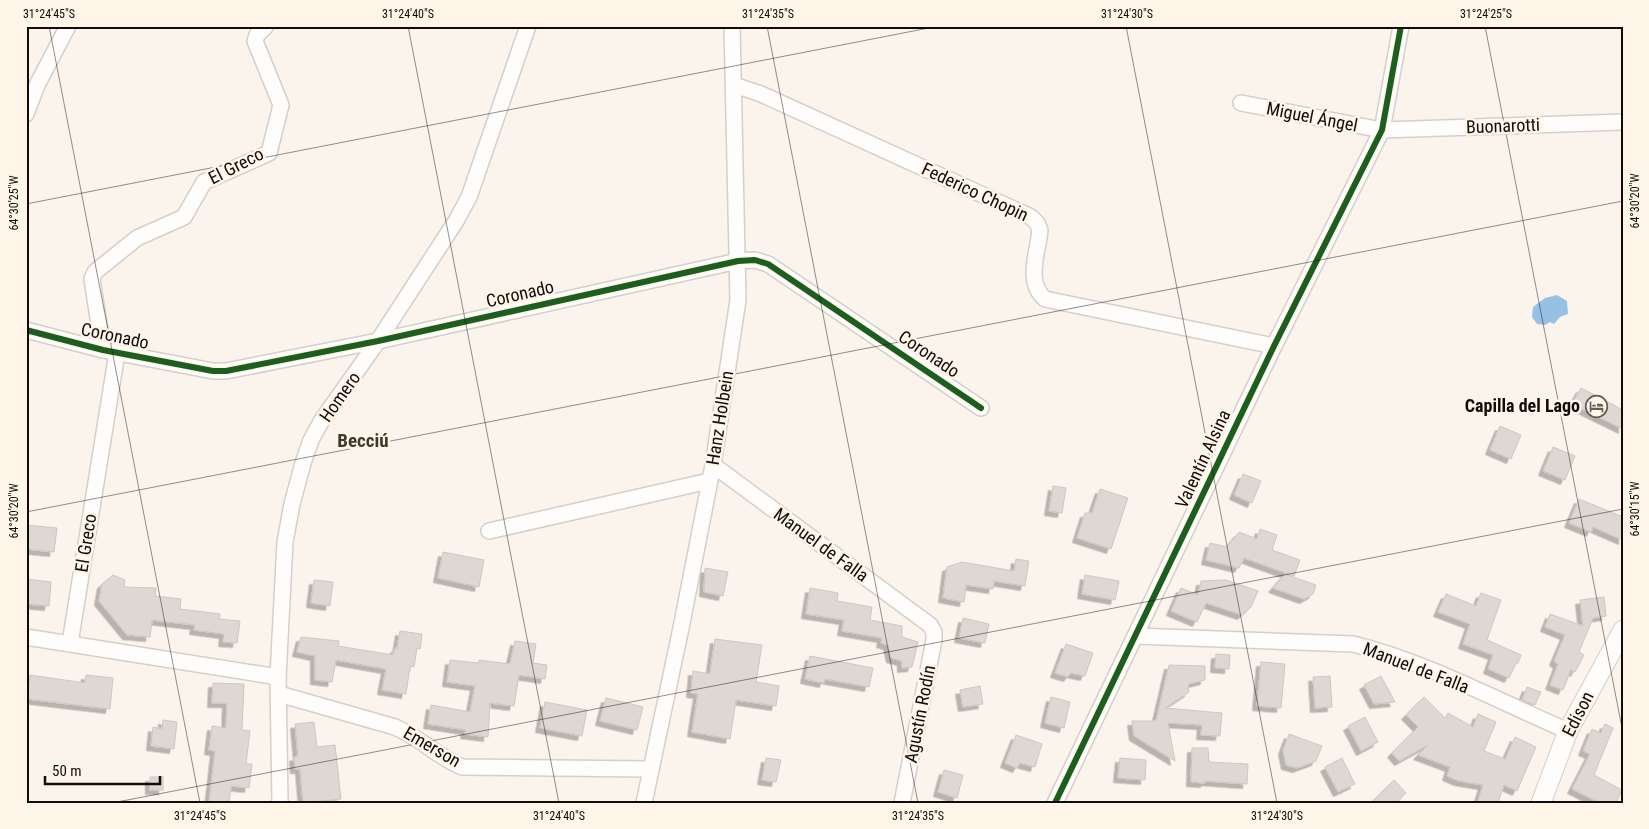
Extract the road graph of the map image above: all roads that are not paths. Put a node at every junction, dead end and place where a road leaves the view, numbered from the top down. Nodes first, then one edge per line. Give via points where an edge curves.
1 (68, 26) edge
2 (266, 26) edge
3 (528, 26) edge
4 (732, 26) edge
5 (1401, 26) edge
6 (734, 86) junction
7 (1241, 103) dead end
8 (26, 114) edge
9 (1623, 122) edge
10 (1382, 130) junction
11 (738, 261) junction
12 (26, 330) edge
13 (378, 341) junction
14 (1274, 346) junction
15 (110, 352) junction
16 (981, 408) dead end
17 (712, 465) junction
18 (709, 481) junction
19 (489, 531) dead end
20 (930, 625) joint
21 (1623, 630) edge
22 (1136, 636) junction
23 (26, 637) edge
24 (70, 643) junction
25 (278, 677) junction
26 (279, 694) junction
27 (1568, 731) junction
28 (650, 769) junction
29 (280, 803) edge
30 (644, 803) edge
31 (902, 803) edge
32 (1054, 803) edge
33 (1541, 803) edge

1 - 8 street via 44,70
2 - 15 street, El Greco via 255,41 281,106 269,152 204,182 184,217 137,238 95,272 92,279
3 - 13 street, Homero via 469,197
4 - 6 street, Hanz Holbein
5 - 10 street, Valentín Alsina
6 - 11 street, Hanz Holbein
6 - 14 street, Federico Chopin via 761,94 1031,217 1040,230 1033,276 1035,287 1046,299
7 - 10 street, Miguel Ángel
9 - 10 street, Buonarotti
10 - 14 street, Valentín Alsina
11 - 13 street, Coronado
11 - 16 street, Coronado via 755,260 768,264
11 - 17 street, Hanz Holbein via 738,300
12 - 15 street, Coronado
13 - 15 street, Coronado via 226,371
13 - 25 street, Homero via 322,420 303,463 285,542
14 - 22 street, Valentín Alsina
15 - 24 street, El Greco
17 - 18 street, Hanz Holbein
17 - 20 street, Manuel de Falla
18 - 19 street
18 - 28 street, Hanz Holbein
20 - 31 street, Agustín Rodín via 934,640
21 - 27 street, Edison
22 - 27 street, Manuel de Falla via 1353,644 1418,665
22 - 32 street, Valentín Alsina
23 - 24 street
24 - 25 street
25 - 26 street, Homero
26 - 28 street, Emerson via 408,732 462,767
26 - 29 street, Homero
27 - 33 street, Edison
28 - 30 street, Hanz Holbein

